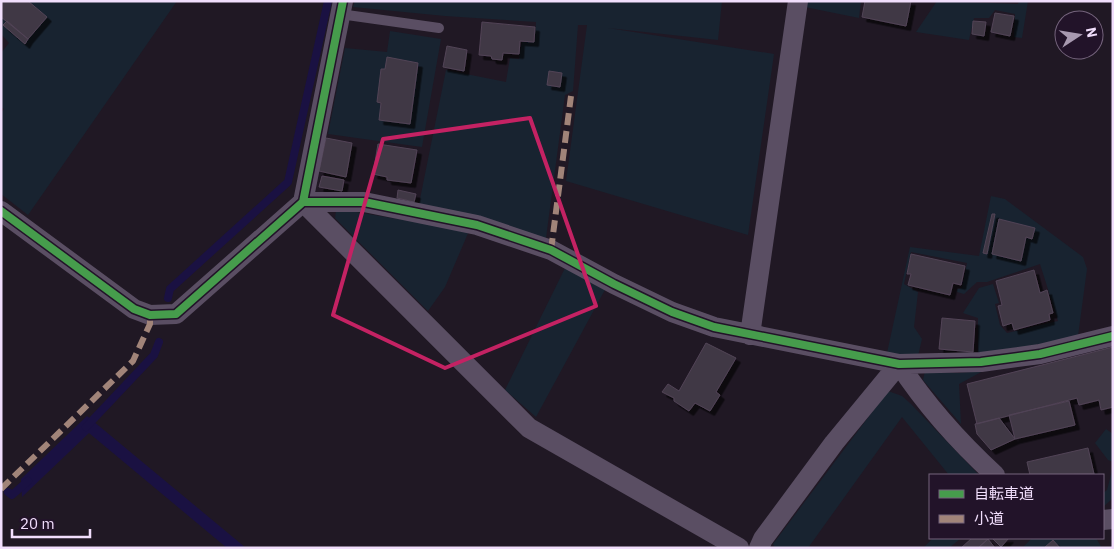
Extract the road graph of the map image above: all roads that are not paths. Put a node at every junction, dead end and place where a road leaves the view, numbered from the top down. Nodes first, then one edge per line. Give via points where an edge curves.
1 (798, 1) edge
2 (342, 7) edge
3 (439, 28) dead end
4 (303, 202) junction
5 (1, 211) edge
6 (750, 335) junction
7 (1113, 336) edge
8 (899, 364) junction
9 (993, 474) edge
10 (739, 548) edge
11 (759, 548) edge

1 - 6 street
2 - 3 lane
2 - 4 street
4 - 5 street via 176,314 150,315 134,309
4 - 6 street via 364,202 477,224 551,250 672,312 714,328
4 - 10 street via 529,428
6 - 8 street
7 - 8 street via 1040,354 981,362
8 - 9 street via 937,415
8 - 11 street via 834,443

